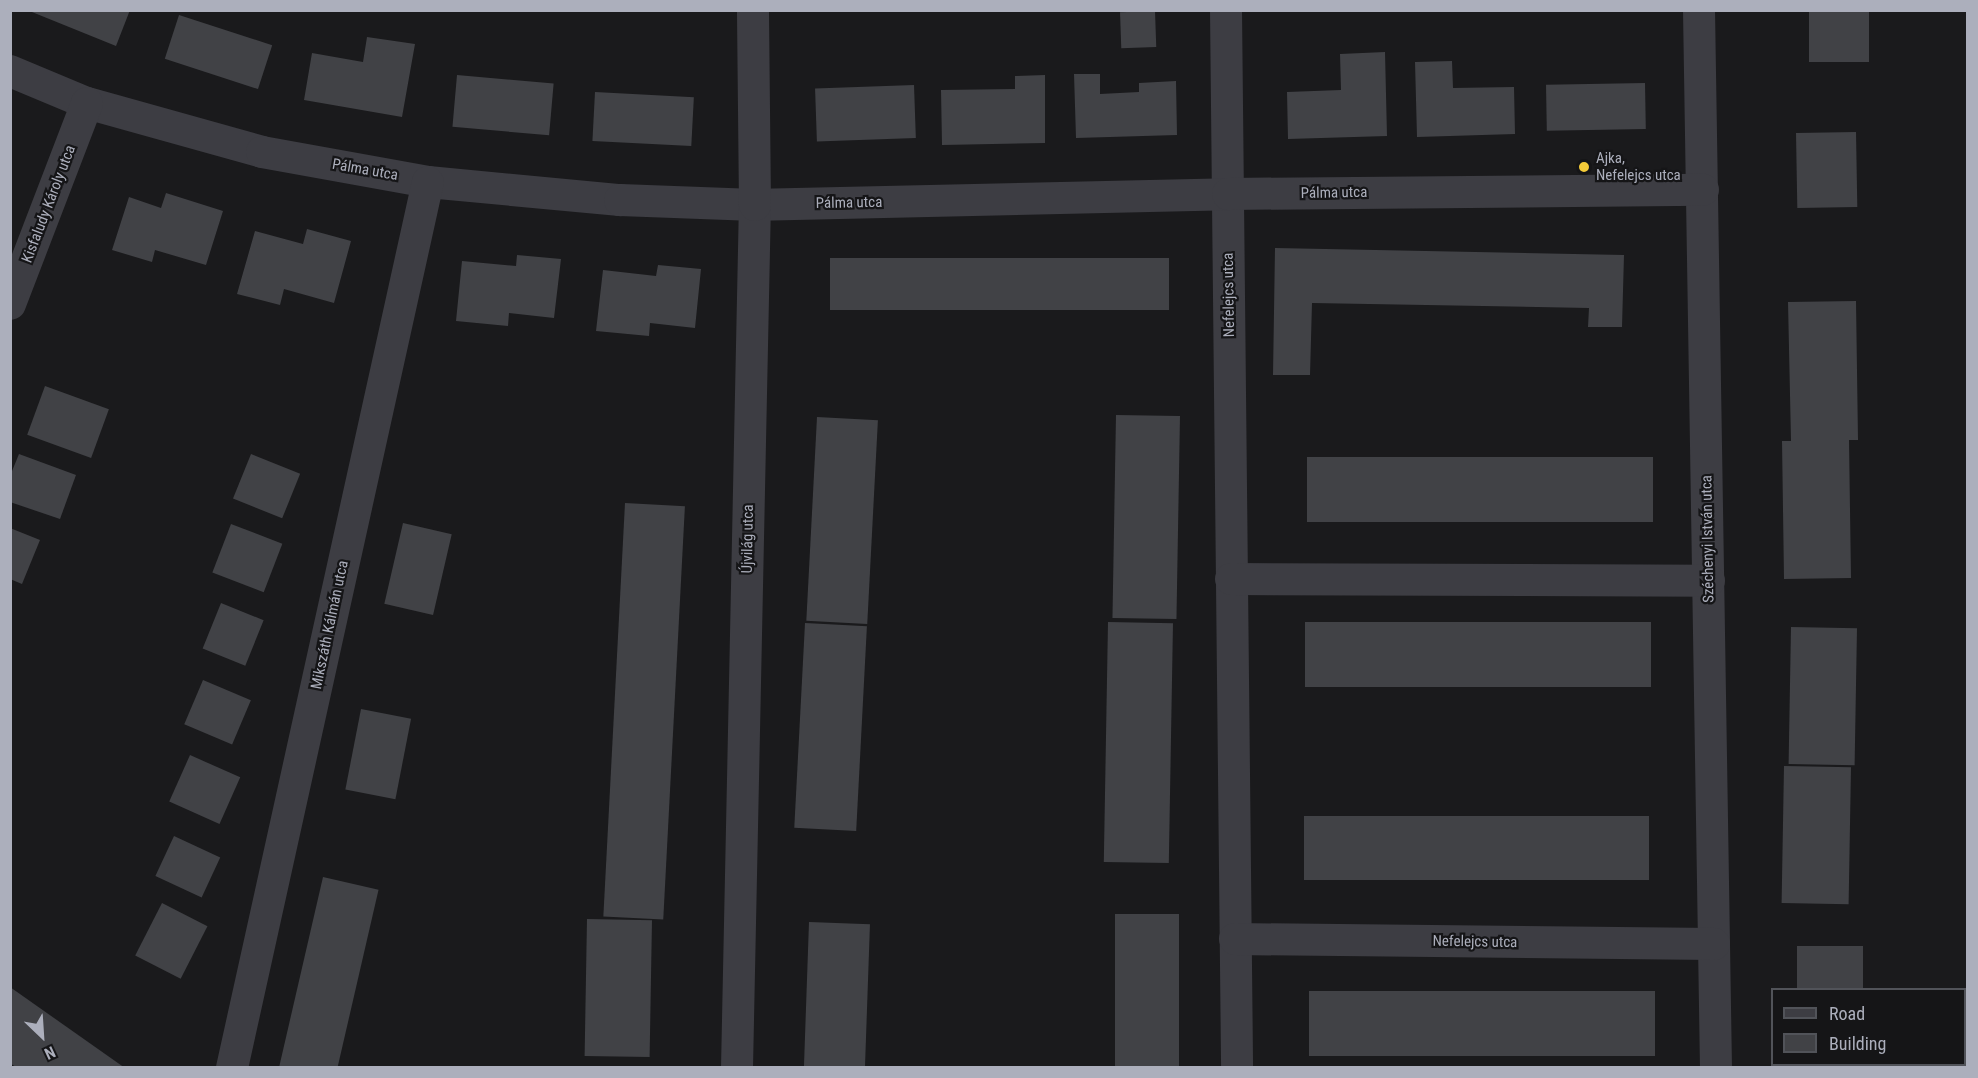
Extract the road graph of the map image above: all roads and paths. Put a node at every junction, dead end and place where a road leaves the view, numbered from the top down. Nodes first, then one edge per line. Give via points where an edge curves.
1 (753, 10) edge
2 (1226, 10) edge
3 (1700, 10) edge
4 (10, 71) edge
5 (87, 103) junction
6 (428, 182) junction
7 (1703, 190) junction
8 (1228, 195) junction
9 (755, 205) junction
10 (10, 304) edge
11 (1232, 579) junction
12 (1709, 581) junction
13 (1235, 939) junction
14 (1714, 944) junction
15 (232, 1068) edge
16 (737, 1068) edge
17 (1237, 1068) edge
18 (1716, 1068) edge

1 - 9 street, Újvilág utca
2 - 8 street, Nefelejcs utca
3 - 7 street, Széchenyi István utca
4 - 5 street, Pálma utca
5 - 6 street, Pálma utca via 262,152
5 - 10 street, Kisfaludy Károly utca
6 - 9 street, Pálma utca via 620,200
6 - 15 street, Mikszáth Kálmán utca
7 - 8 street, Pálma utca
7 - 12 street, Széchenyi István utca
8 - 9 street, Pálma utca
8 - 11 street, Nefelejcs utca
9 - 16 street, Újvilág utca
11 - 12 street
11 - 13 street, Nefelejcs utca
12 - 14 street, Széchenyi István utca
13 - 14 street, Nefelejcs utca
13 - 17 street, Nefelejcs utca
14 - 18 street, Széchenyi István utca

